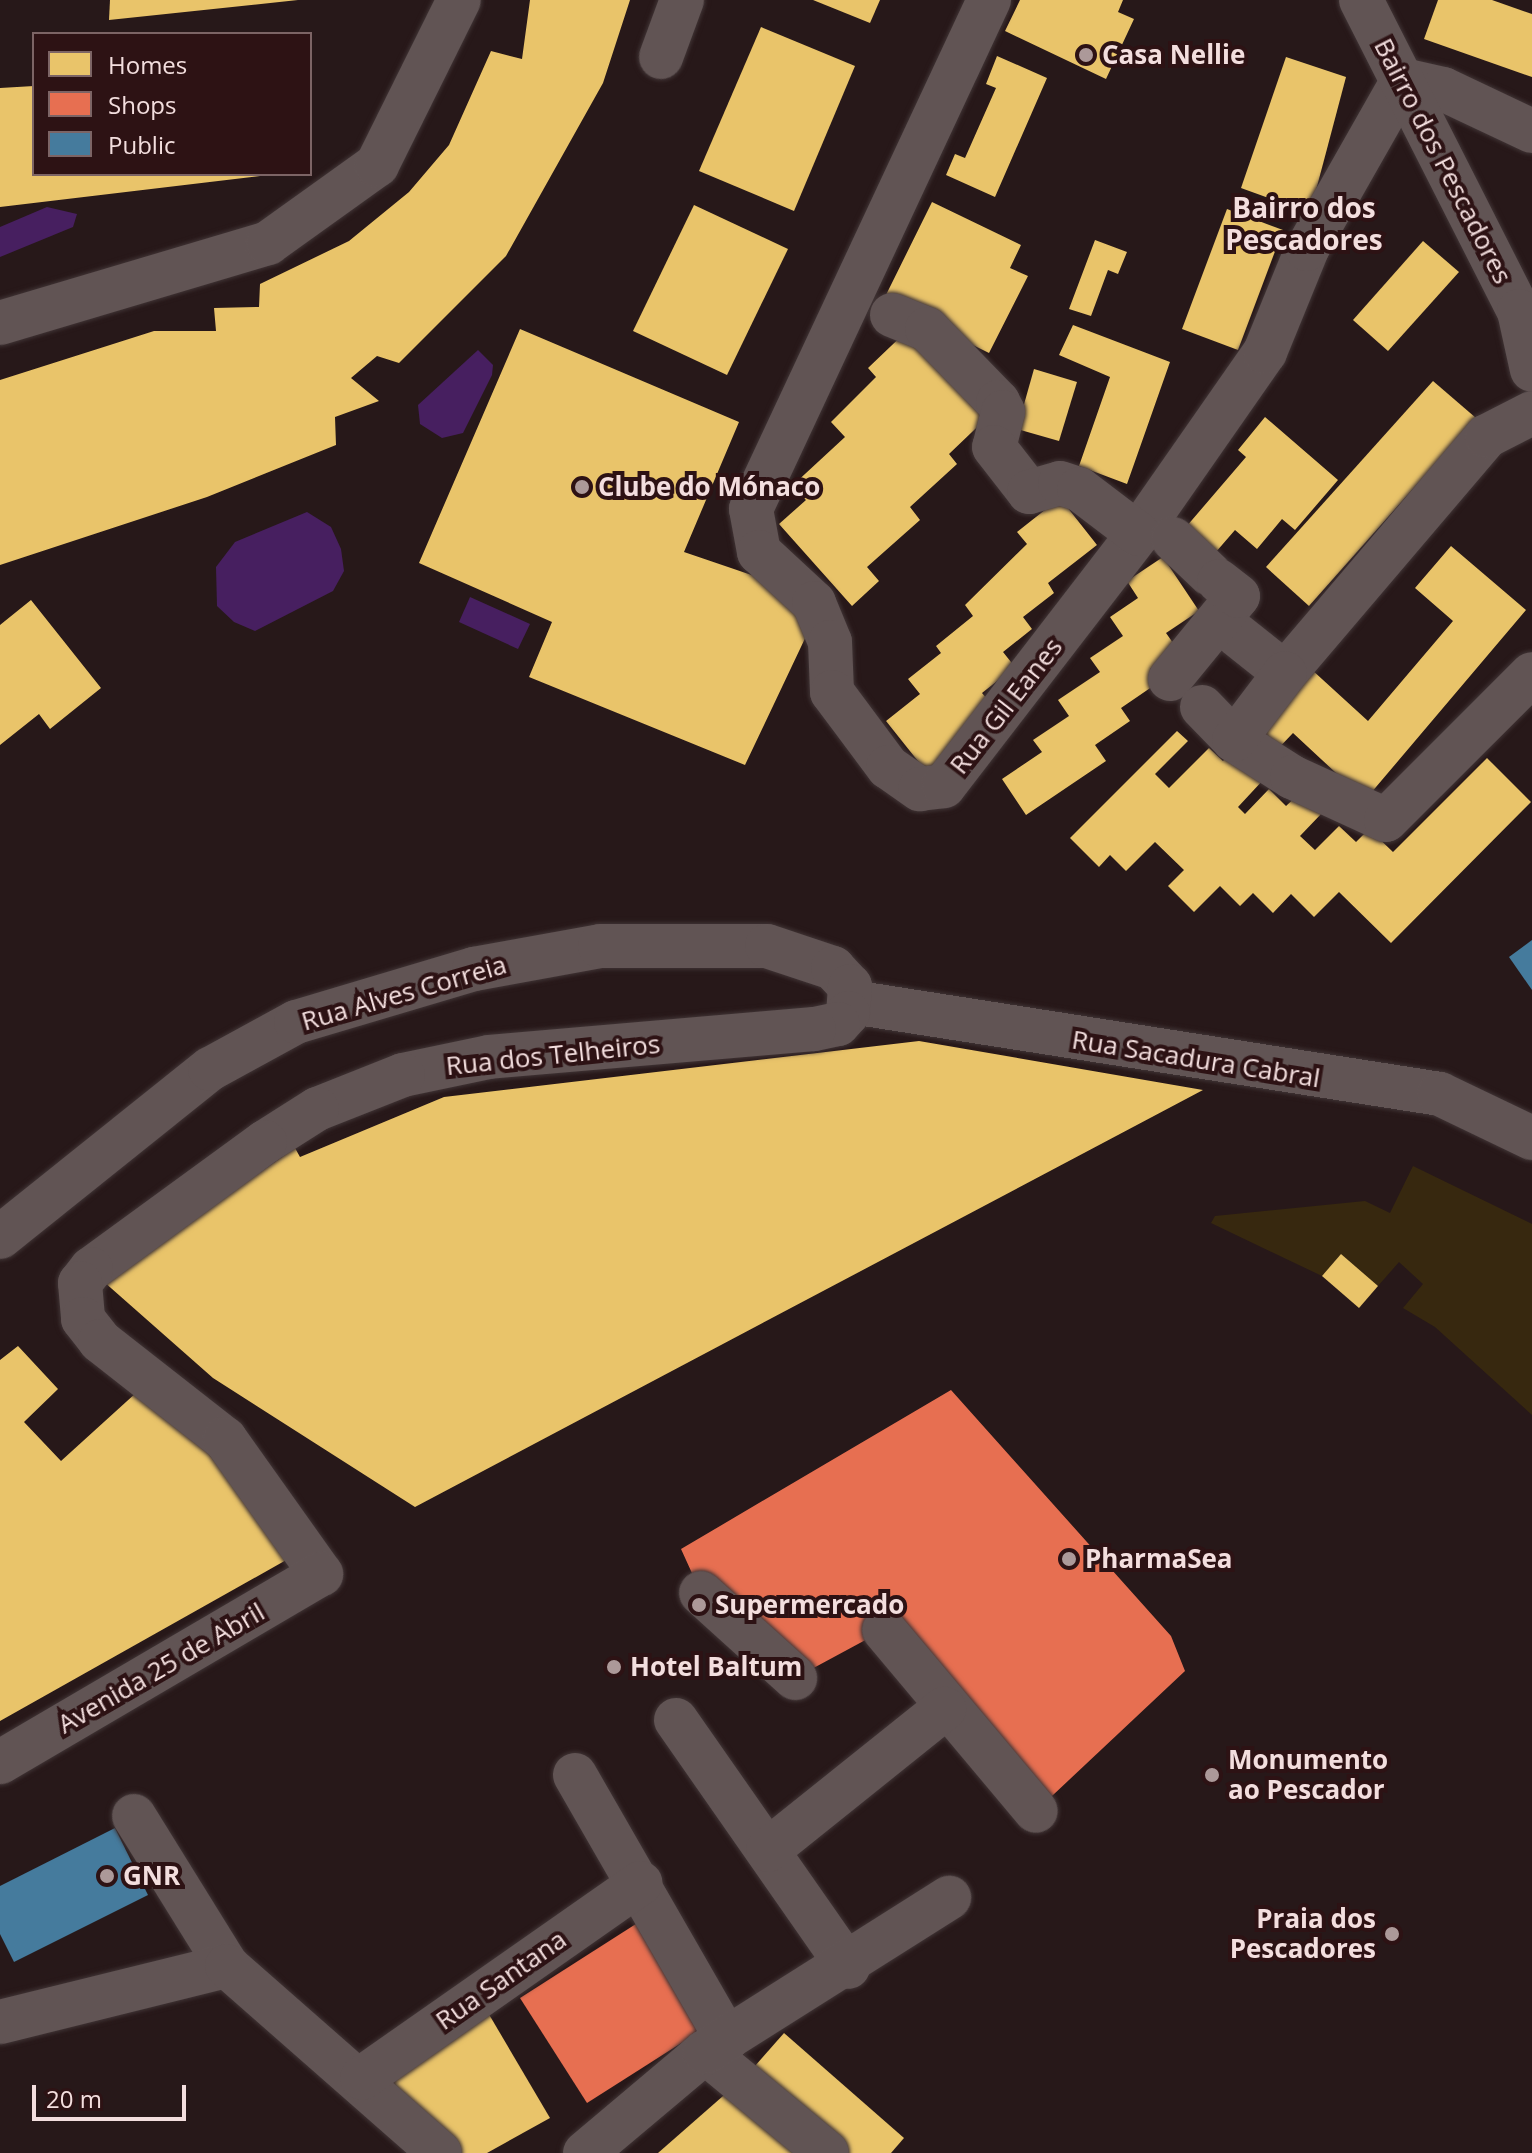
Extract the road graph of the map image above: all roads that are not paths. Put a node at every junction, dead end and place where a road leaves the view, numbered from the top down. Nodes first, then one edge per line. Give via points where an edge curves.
1 (459, 0) edge
2 (682, 0) edge
3 (989, 0) edge
4 (1361, 0) edge
5 (662, 54) dead end
6 (1403, 80) junction
7 (1532, 131) edge
8 (892, 315) dead end
9 (0, 323) edge
10 (1532, 370) edge
11 (1532, 413) edge
12 (1156, 536) junction
13 (1237, 635) dead end
14 (1285, 673) junction
15 (1532, 674) edge
16 (1234, 740) junction
17 (852, 1002) junction
18 (1532, 1138) edge
19 (0, 1237) edge
20 (321, 1574) joint
21 (701, 1593) dead end
22 (884, 1630) dead end
23 (795, 1678) dead end
24 (944, 1709) junction
25 (676, 1720) dead end
26 (0, 1762) edge
27 (575, 1775) dead end
28 (1036, 1811) dead end
29 (134, 1816) dead end
30 (768, 1850) junction
31 (641, 1883) junction
32 (949, 1898) dead end
33 (227, 1966) junction
34 (848, 1967) junction
35 (0, 2022) edge
36 (716, 2045) junction
37 (362, 2078) junction
38 (440, 2153) edge
39 (585, 2153) edge
40 (827, 2153) edge

1 - 9 street via 377,165 268,243
2 - 5 street
3 - 12 street, Rua Gil Eanes via 751,509 759,552 814,603 830,642 832,692 888,767 920,789 944,786
4 - 6 street, Bairro dos Pescadores
6 - 7 street via 1443,89
6 - 10 street, Bairro dos Pescadores via 1519,311
6 - 12 street, Rua Gil Eanes via 1307,249 1265,352
8 - 12 street via 927,329 998,402 1003,412 994,447 1029,492 1060,483 1079,489
11 - 14 street via 1487,436
12 - 16 street via 1238,596 1186,693
13 - 14 street
14 - 16 street
15 - 16 street via 1386,820 1292,777
17 - 18 street, Rua Sacadura Cabral via 1440,1094
17 - 19 street, Rua Alves Correia via 850,986 833,968 767,946 600,946 474,969 296,1022 210,1069
17 - 20 street, Rua dos Telheiros via 838,1024 814,1029 489,1057 403,1075 317,1109 91,1269 78,1298 100,1341 225,1439
20 - 26 street, Avenida 25 de Abril
21 - 23 street
22 - 24 street
24 - 28 street
24 - 30 street
25 - 30 street
27 - 31 street
29 - 33 street
30 - 34 street
31 - 36 street
31 - 37 street, Rua Santana
32 - 34 street
33 - 35 street
33 - 37 street
34 - 36 street
36 - 39 street
36 - 40 street
37 - 38 street

